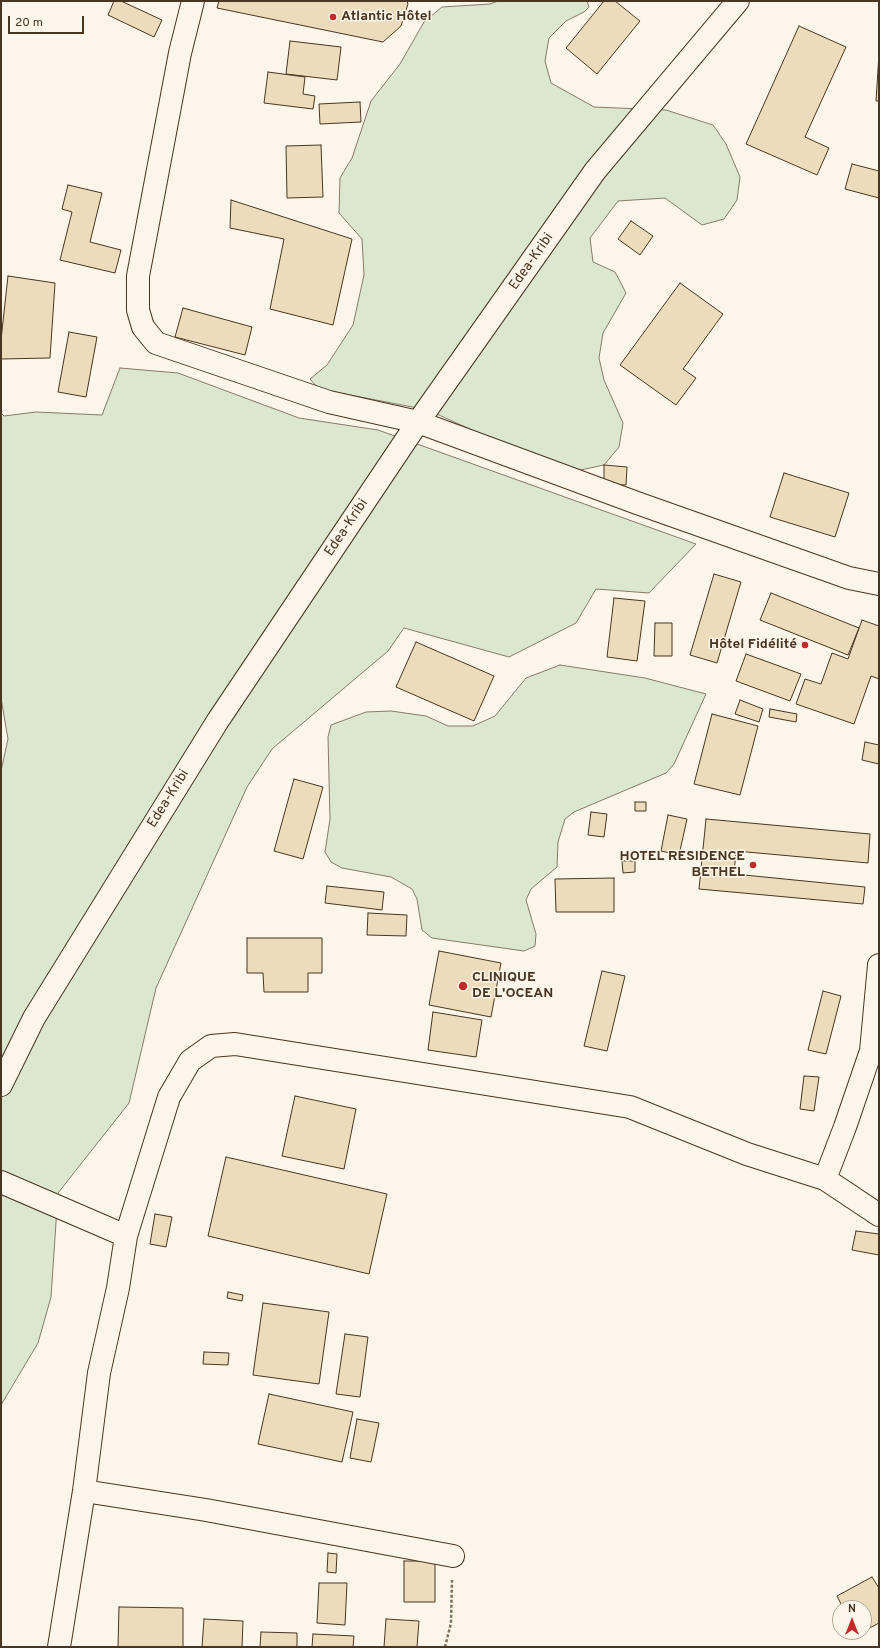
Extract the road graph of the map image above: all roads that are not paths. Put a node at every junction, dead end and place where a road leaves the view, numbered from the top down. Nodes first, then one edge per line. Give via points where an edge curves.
1 (193, 1) edge
2 (738, 1) edge
3 (418, 422) junction
4 (879, 584) edge
5 (879, 965) edge
6 (1, 1085) edge
7 (825, 1179) junction
8 (1, 1182) edge
9 (879, 1215) edge
10 (126, 1236) junction
11 (84, 1491) junction
12 (453, 1556) road end
13 (59, 1647) edge

1 - 3 main road via 180,53 138,276 138,310 143,327 156,343 329,402
2 - 3 main road, Edea-Kribi via 596,171
3 - 4 main road via 849,578
3 - 6 main road, Edea-Kribi via 217,722 34,1018
5 - 7 main road via 871,1051
7 - 9 main road
7 - 10 main road via 747,1154 630,1107 235,1044 212,1046 190,1062 169,1097
8 - 10 main road
10 - 11 main road via 118,1288 99,1373
11 - 12 main road via 206,1510
11 - 13 main road

